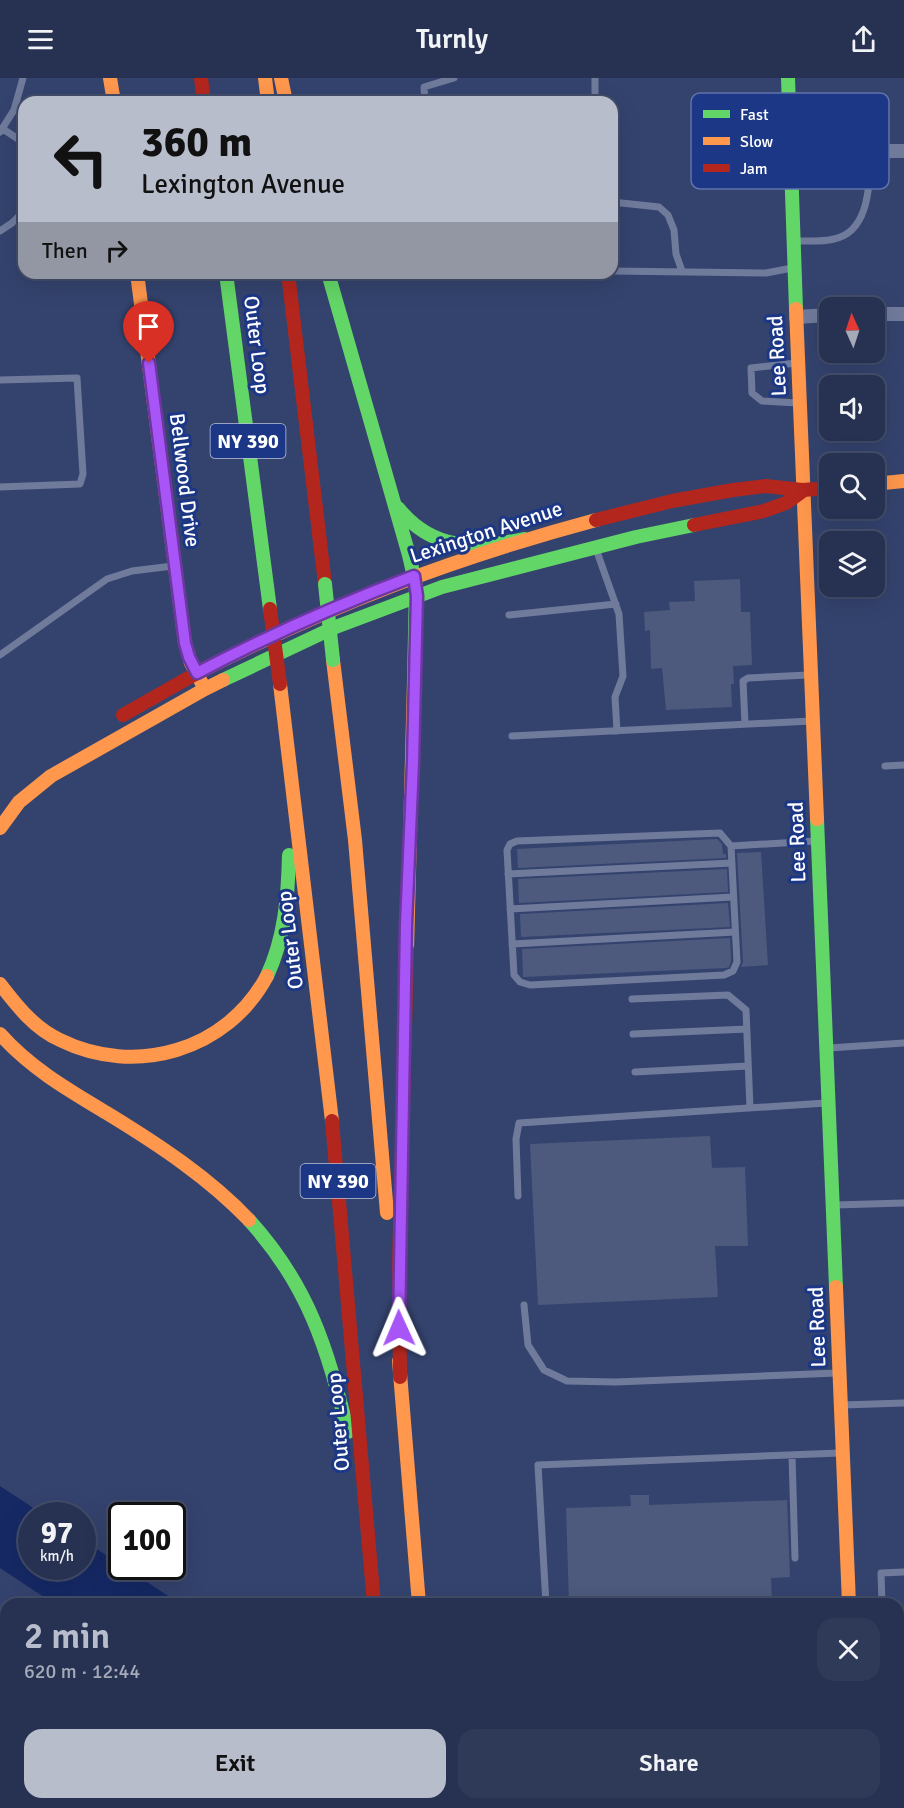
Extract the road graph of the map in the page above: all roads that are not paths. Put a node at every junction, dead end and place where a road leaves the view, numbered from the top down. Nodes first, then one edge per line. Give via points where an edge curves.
1 (23, 78) edge
2 (110, 78) edge
3 (201, 78) edge
4 (265, 78) edge
5 (281, 78) edge
6 (454, 78) edge
7 (595, 78) edge
8 (788, 78) edge
9 (789, 93) edge
10 (113, 96) edge
11 (203, 96) edge
12 (267, 96) edge
13 (285, 96) edge
14 (425, 96) edge
15 (595, 96) edge
16 (2, 130) edge
17 (18, 139) edge
18 (792, 189) edge
19 (868, 189) edge
20 (618, 203) edge
21 (18, 217) edge
22 (0, 231) edge
23 (794, 241) junction
24 (795, 268) junction
25 (618, 271) edge
26 (682, 271) junction
27 (138, 279) edge
28 (227, 279) edge
29 (289, 279) edge
30 (330, 279) edge
31 (885, 314) edge
32 (904, 314) edge
33 (819, 316) edge
34 (796, 317) junction
35 (798, 363) junction
36 (0, 380) edge
37 (800, 403) junction
38 (904, 481) edge
39 (885, 483) edge
40 (0, 487) edge
41 (819, 489) edge
42 (804, 490) junction
43 (393, 498) junction
44 (524, 539) junction
45 (596, 547) junction
46 (175, 566) junction
47 (414, 576) junction
48 (417, 596) junction
49 (615, 604) junction
50 (509, 615) dead end
51 (0, 655) edge
52 (197, 673) junction
53 (812, 674) junction
54 (205, 689) junction
55 (813, 720) junction
56 (112, 721) dead end
57 (745, 724) junction
58 (617, 731) junction
59 (512, 736) dead end
60 (290, 759) junction
61 (904, 765) edge
62 (885, 766) dead end
63 (0, 828) edge
64 (818, 841) junction
65 (731, 846) junction
66 (732, 863) junction
67 (508, 874) junction
68 (733, 897) junction
69 (510, 909) junction
70 (735, 932) junction
71 (512, 944) junction
72 (0, 984) edge
73 (632, 999) dead end
74 (747, 1029) junction
75 (0, 1034) edge
76 (633, 1034) dead end
77 (904, 1043) edge
78 (827, 1049) junction
79 (748, 1066) junction
80 (634, 1072) dead end
81 (829, 1103) junction
82 (750, 1108) junction
83 (518, 1196) dead end
84 (904, 1203) edge
85 (833, 1205) junction
86 (524, 1305) dead end
87 (839, 1373) junction
88 (400, 1377) junction
89 (904, 1403) edge
90 (840, 1405) junction
91 (843, 1453) junction
92 (792, 1455) junction
93 (370, 1551) junction
94 (795, 1558) dead end
95 (904, 1572) edge
96 (374, 1598) edge
97 (418, 1598) edge
98 (546, 1598) edge
99 (849, 1598) edge
100 (882, 1598) edge

1 - 16 lane via 14,110
2 - 10 main road
3 - 11 main road
4 - 12 main road
5 - 13 main road
6 - 14 lane via 424,87
7 - 15 lane
8 - 9 main road, Lee Road
16 - 17 lane
18 - 23 main road, Lee Road
19 - 23 lane via 864,211 855,229 836,239
20 - 26 lane via 659,207 668,215
21 - 22 lane
23 - 24 main road, Lee Road
24 - 26 lane via 766,273
24 - 34 main road, Lee Road
25 - 26 lane
27 - 46 main road, Bellwood Drive
28 - 60 main road, Outer Loop / NY 390, bridge
29 - 88 main road, Outer Loop / NY 390, bridge via 360,891
30 - 43 main road
31 - 32 street
33 - 34 street
34 - 35 main road, Lee Road
35 - 37 main road, Lee Road
35 - 37 lane via 751,368 752,393 762,401
36 - 40 lane via 77,378 83,474 80,484
37 - 42 main road, Lee Road
38 - 39 main road
41 - 42 main road, Lexington Avenue
42 - 44 main road, Lexington Avenue via 771,486 729,491
42 - 45 main road, Lexington Avenue via 786,503 764,511
42 - 53 main road, Lee Road
43 - 44 main road via 409,522 438,540 492,545
43 - 47 main road
44 - 47 main road, Lexington Avenue
45 - 48 main road, Lexington Avenue
45 - 49 lane
46 - 51 lane via 132,571 108,579
46 - 52 main road, Bellwood Drive via 185,643
47 - 48 main road
47 - 52 main road, Lexington Avenue via 285,629
48 - 54 main road, Lexington Avenue via 293,646
48 - 88 main road via 399,1248
49 - 50 lane
49 - 58 lane via 623,676 615,697
52 - 54 main road, Bellwood Drive
52 - 56 main road, Lexington Avenue
53 - 55 main road, Lee Road
53 - 57 lane via 743,681
54 - 63 main road, Lexington Avenue via 51,776 19,802
55 - 57 lane
55 - 64 main road, Lee Road
57 - 58 lane
58 - 59 lane
60 - 72 main road via 288,883 281,935 261,986 229,1023 209,1037 173,1052 141,1058 111,1057 54,1038 21,1012
60 - 93 main road, Outer Loop / NY 390 via 329,1092
61 - 62 lane
64 - 65 lane
64 - 78 main road, Lee Road
65 - 66 lane
65 - 67 lane via 720,833 517,841 507,850
66 - 67 lane
66 - 68 lane
67 - 69 lane
68 - 69 lane
68 - 70 lane
69 - 71 lane
70 - 71 lane
70 - 71 lane via 736,962 733,971 724,975 530,985 514,975
73 - 74 lane via 728,995 746,1010
74 - 76 lane
74 - 79 lane
75 - 93 main road via 45,1075 200,1175 252,1222 280,1258 314,1317 329,1358
77 - 78 lane
78 - 81 main road, Lee Road
79 - 80 lane
79 - 82 lane
81 - 82 lane
81 - 85 main road, Lee Road
82 - 83 lane via 519,1123
84 - 85 lane
85 - 87 main road, Lee Road
86 - 87 lane via 528,1345 544,1370 567,1382
87 - 90 main road, Lee Road
88 - 97 main road, Outer Loop / NY 390
89 - 90 lane
90 - 91 main road, Lee Road
91 - 92 lane
91 - 99 main road, Lee Road
92 - 94 lane
92 - 98 lane via 538,1465
93 - 96 main road, Outer Loop / NY 390
95 - 100 lane via 880,1573

